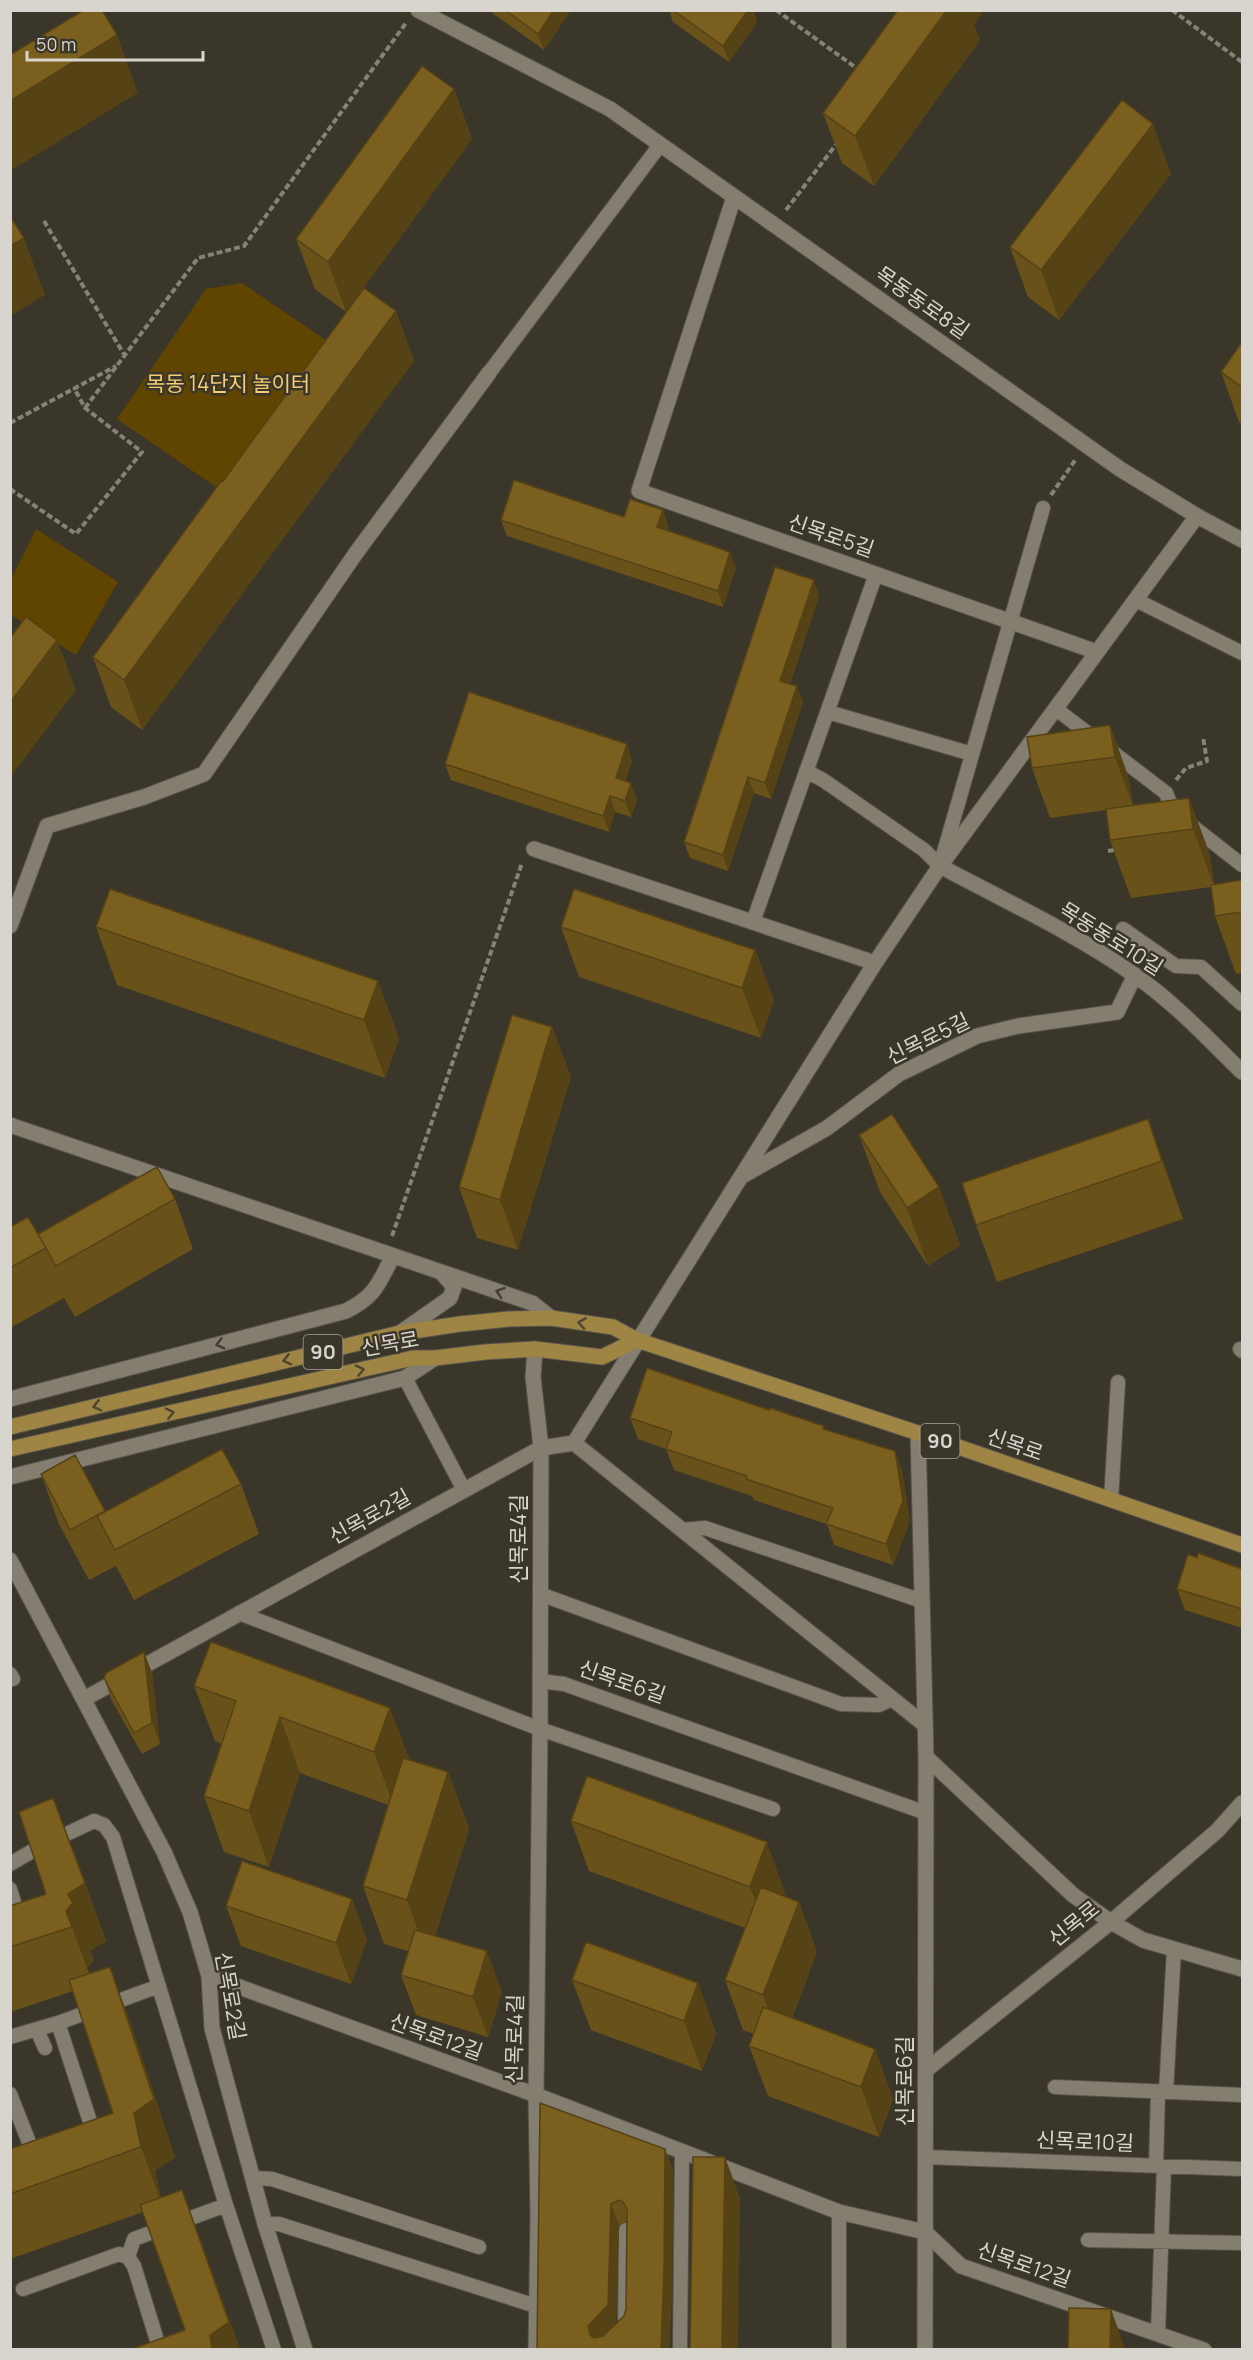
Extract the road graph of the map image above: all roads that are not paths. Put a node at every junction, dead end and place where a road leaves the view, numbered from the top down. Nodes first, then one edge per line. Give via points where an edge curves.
1 (413, 15) edge
2 (660, 145) junction
3 (734, 197) junction
4 (489, 373) joint
5 (1043, 508) road end
6 (1197, 516) junction
7 (1242, 540) edge
8 (876, 574) junction
9 (1136, 600) junction
10 (1009, 621) junction
11 (1097, 652) junction
12 (1242, 653) edge
13 (1056, 709) junction
14 (828, 712) junction
15 (972, 754) junction
16 (806, 771) junction
17 (534, 849) road end
18 (1242, 864) edge
19 (940, 866) junction
20 (753, 922) junction
21 (10, 926) edge
22 (1123, 929) dead end
23 (874, 963) junction
24 (1135, 975) junction
25 (1242, 1004) edge
26 (1242, 1072) edge
27 (10, 1125) edge
28 (741, 1176) junction
29 (393, 1256) junction
30 (442, 1273) junction
31 (551, 1318) junction
32 (400, 1333) junction
33 (637, 1340) junction
34 (535, 1349) junction
35 (435, 1358) junction
36 (405, 1378) junction
37 (1118, 1382) dead end
38 (10, 1399) edge
39 (10, 1427) edge
40 (918, 1433) junction
41 (574, 1443) junction
42 (541, 1448) junction
43 (10, 1449) edge
44 (10, 1477) edge
45 (464, 1490) junction
46 (1111, 1500) junction
47 (682, 1530) junction
48 (1242, 1545) edge
49 (10, 1560) edge
50 (540, 1594) junction
51 (922, 1601) junction
52 (239, 1613) junction
53 (540, 1681) junction
54 (84, 1699) junction
55 (892, 1699) junction
56 (926, 1725) junction
57 (540, 1729) junction
58 (926, 1757) junction
59 (1242, 1803) edge
60 (773, 1809) dead end
61 (926, 1813) junction
62 (10, 1864) edge
63 (11, 1893) edge
64 (1112, 1922) junction
65 (10, 1937) edge
66 (1174, 1949) junction
67 (1242, 1969) edge
68 (209, 1976) junction
69 (159, 1986) junction
70 (58, 2023) junction
71 (38, 2030) junction
72 (10, 2037) edge
73 (45, 2048) dead end
74 (926, 2070) junction
75 (1055, 2087) dead end
76 (1162, 2092) junction
77 (10, 2094) edge
78 (536, 2096) junction
79 (1242, 2096) edge
80 (74, 2141) edge
81 (54, 2148) edge
82 (682, 2152) junction
83 (926, 2157) junction
84 (1160, 2166) junction
85 (1242, 2169) edge
86 (253, 2178) junction
87 (226, 2205) junction
88 (839, 2212) junction
89 (265, 2224) junction
90 (626, 2230) edge
91 (925, 2232) junction
92 (1088, 2240) dead end
93 (1160, 2242) junction
94 (1242, 2243) edge
95 (479, 2247) dead end
96 (128, 2258) junction
97 (23, 2289) dead end
98 (536, 2306) junction
99 (1158, 2332) junction
100 (1197, 2348) edge
101 (160, 2349) edge
102 (274, 2349) edge
103 (305, 2349) edge
104 (536, 2349) edge
105 (603, 2349) edge
106 (680, 2349) edge
107 (839, 2349) edge
108 (925, 2349) edge

1 - 2 street, 목동동로8길 via 610,109
2 - 3 street, 목동동로8길
2 - 4 lane
3 - 6 street, 목동동로8길 via 1120,469
3 - 8 street, 신목로5길 via 639,491
4 - 21 street via 356,552 204,774 47,826
5 - 10 lane
6 - 7 street, 목동동로8길
6 - 9 street, 신목로5길
8 - 10 street, 신목로5길
8 - 14 lane
9 - 11 street, 신목로5길
9 - 12 lane
10 - 11 street, 신목로5길
10 - 15 lane, 신목로5길
11 - 13 street, 신목로5길
13 - 18 lane via 1166,793 1173,811
13 - 19 street, 신목로5길
14 - 15 lane
14 - 16 lane
15 - 19 lane, 신목로5길
16 - 19 lane via 924,850
16 - 20 lane
17 - 20 street
19 - 23 street, 신목로5길
19 - 24 street, 목동동로10길 via 1092,946
20 - 23 street
22 - 25 lane via 1176,966 1201,967
23 - 28 street, 신목로5길
24 - 26 street, 목동동로10길 via 1174,1006
24 - 28 street, 신목로5길 via 1117,1012 977,1036 899,1074 827,1128
27 - 29 street, 신목로
28 - 33 street, 신목로5길
29 - 30 street, 신목로
29 -> 38 street via 375,1290 365,1301 346,1311
31 -> 30 street, 신목로 via 532,1304
30 - 32 street via 454,1287 450,1298
31 - 32 main road, 신목로 / 90 via 499,1320
33 -> 31 main road, 신목로 / 90 via 613,1328
32 -> 39 main road, 신목로 / 90
33 - 34 main road, 신목로 / 90 via 602,1357
33 - 40 main road, 신목로 / 90
33 - 41 street
34 - 35 main road, 신목로 / 90
34 - 42 street, 신목로4길 via 533,1377
35 - 36 street
43 -> 35 main road, 신목로 / 90 via 413,1358
36 - 44 street
36 - 45 lane
37 - 46 lane
40 - 46 main road, 신목로 / 90
40 - 51 street, 신목로6길
41 - 42 street, 신목로2길
41 - 47 street
42 - 45 street, 신목로2길
42 - 50 street, 신목로4길
45 - 52 street, 신목로2길
46 - 48 main road, 신목로 / 90
47 - 51 lane via 705,1528
47 - 55 street
49 - 54 street, 신목로2길
50 - 53 street, 신목로4길
50 - 55 lane via 841,1704 879,1705
51 - 56 street, 신목로6길
52 - 54 street, 신목로2길
52 - 57 lane
53 - 57 street, 신목로4길
53 - 61 lane, 신목로6길 via 564,1684
54 - 68 street, 신목로2길 via 164,1852 190,1912
55 - 56 street
56 - 58 street, 신목로6길
57 - 60 lane
57 - 78 street, 신목로4길
58 - 61 street, 신목로6길
58 - 64 street via 1073,1895
59 - 64 street, 신목로 via 1217,1832
61 - 74 street, 신목로6길
62 - 69 lane via 94,1821 105,1825 113,1837
63 - 65 lane via 23,1931
64 - 66 street via 1143,1940
64 - 74 street, 신목로
66 - 67 street
66 - 76 lane
68 - 78 street, 신목로12길
68 - 86 street, 신목로2길 via 212,2028
69 - 70 lane
69 - 87 lane
70 - 71 lane
70 - 80 lane via 94,2134
71 - 72 lane
71 - 73 lane
74 - 83 street, 신목로6길
75 - 76 lane
76 - 79 lane
76 - 84 lane
77 - 81 lane via 34,2155
78 - 82 street, 신목로12길
78 - 98 street, 신목로4길
82 - 88 street, 신목로12길
82 - 106 lane via 685,2271
83 - 84 lane, 신목로10길
83 - 91 street, 신목로6길
84 - 85 lane, 신목로10길
84 - 93 lane
86 - 89 street, 신목로2길
86 - 95 lane via 272,2179
87 - 96 lane via 134,2239
87 - 102 lane
88 - 91 street, 신목로12길
88 - 107 lane
89 - 98 lane via 279,2224
89 - 103 street, 신목로2길
90 - 105 lane via 625,2330
91 - 99 street, 신목로12길 via 961,2266
91 - 108 street, 신목로6길
92 - 93 lane
93 - 94 lane
93 - 99 lane
96 - 97 lane via 119,2254
96 - 101 lane via 134,2266 136,2296
98 - 104 street, 신목로4길
99 - 100 street, 신목로12길

